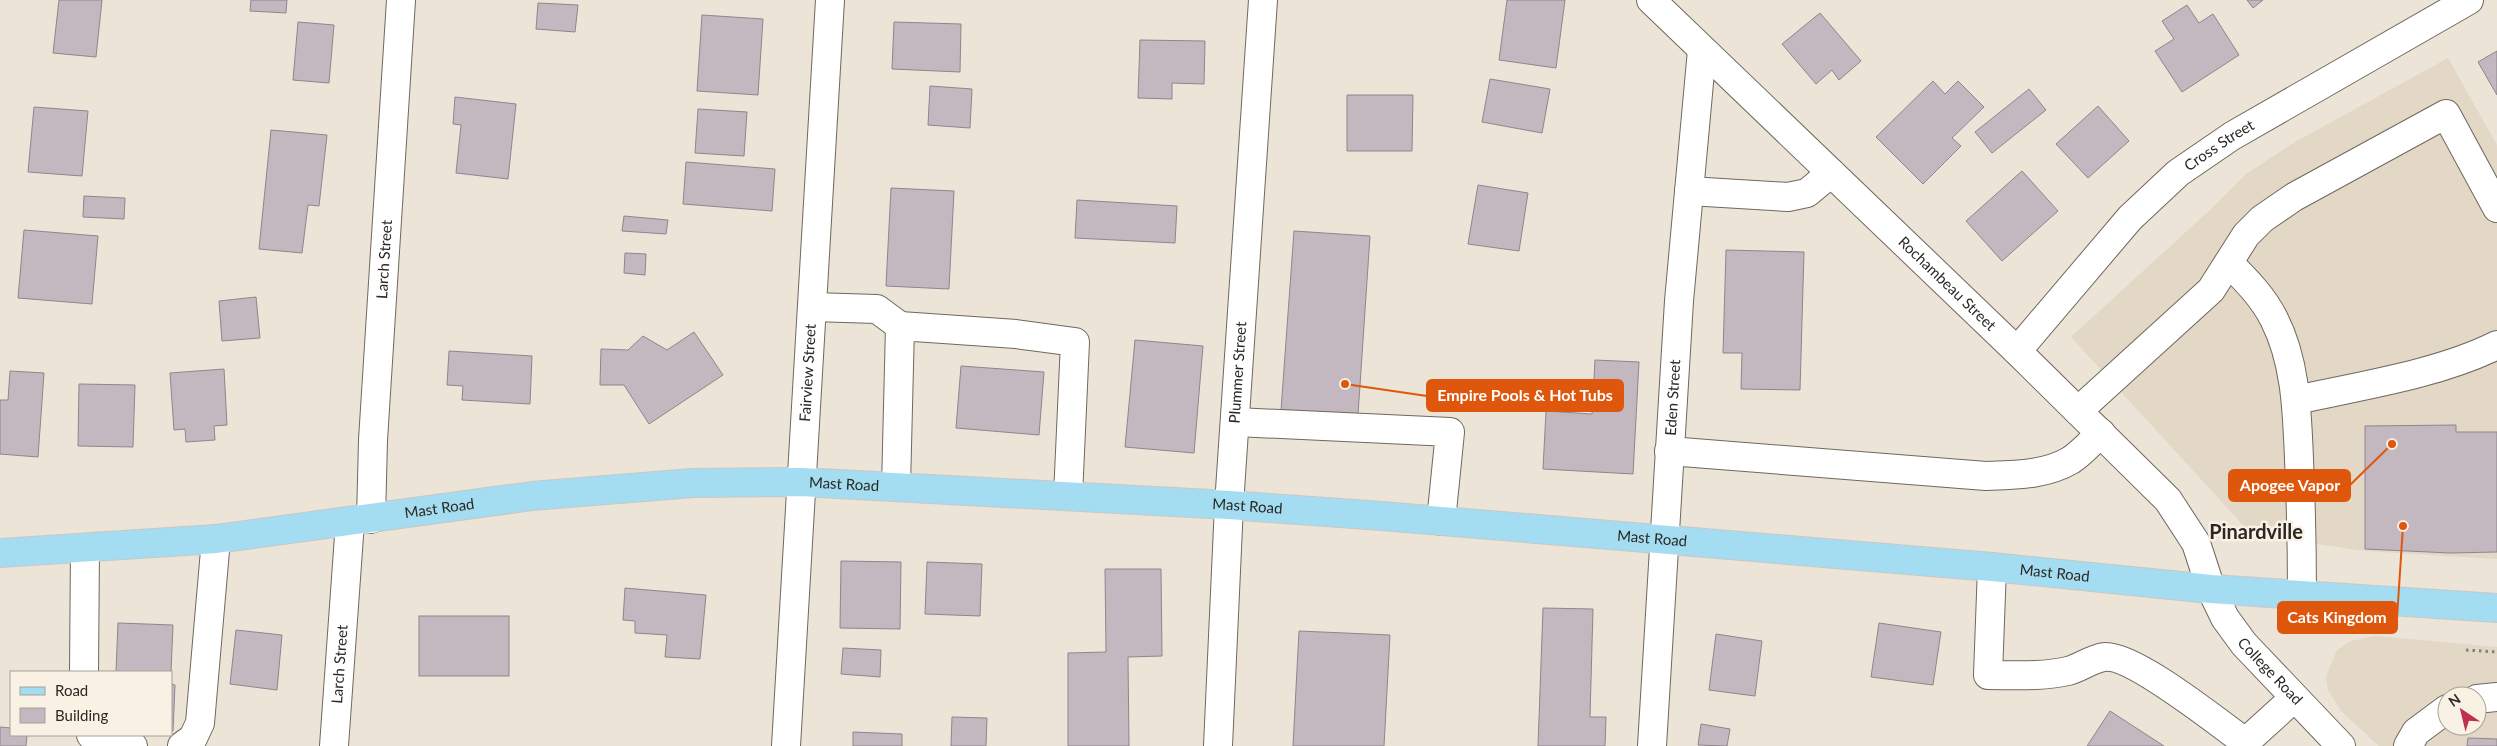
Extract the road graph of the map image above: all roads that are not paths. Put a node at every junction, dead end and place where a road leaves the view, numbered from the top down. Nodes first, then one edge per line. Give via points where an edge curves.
1 (401, 0) edge
2 (830, 0) edge
3 (1263, 0) edge
4 (1651, 0) edge
5 (2458, 3) edge
6 (1702, 50) junction
7 (1831, 173) junction
8 (1689, 191) junction
9 (2497, 208) edge
10 (2229, 263) junction
11 (812, 307) junction
12 (900, 326) junction
13 (2497, 345) edge
14 (2016, 351) junction
15 (2296, 400) junction
16 (2078, 411) junction
17 (1236, 422) junction
18 (2100, 433) junction
19 (1669, 451) junction
20 (801, 482) junction
21 (896, 487) junction
22 (1068, 496) junction
23 (1230, 505) junction
24 (360, 521) junction
25 (1441, 521) junction
26 (216, 539) junction
27 (1662, 541) junction
28 (85, 548) junction
29 (0, 553) edge
30 (1992, 567) junction
31 (2212, 589) junction
32 (2302, 596) junction
33 (2497, 608) edge
34 (84, 671) edge
35 (2294, 698) junction
36 (2437, 716) edge
37 (92, 736) edge
38 (133, 746) edge
39 (182, 746) edge
40 (334, 746) edge
41 (786, 746) edge
42 (1218, 746) edge
43 (1652, 746) edge
44 (2341, 746) edge
45 (2408, 746) edge

1 - 24 street, Larch Street via 373,440
2 - 11 street, Fairview Street
3 - 17 street, Plummer Street
4 - 6 street, Rochambeau Street
5 - 14 street, Cross Street via 2232,136 2178,173 2130,218
6 - 7 street, Rochambeau Street
6 - 8 street, Eden Street
7 - 8 street via 1808,193 1788,197
7 - 14 street, Rochambeau Street
8 - 19 street, Eden Street
9 - 10 street via 2446,114 2294,197 2262,219 2246,235
10 - 15 street via 2255,290 2274,319 2288,358
10 - 16 street via 2211,290
11 - 12 street via 877,309
11 - 20 street, Fairview Street
12 - 21 street
12 - 22 street via 1016,334 1075,342
13 - 15 street via 2405,376
14 - 16 street, Rochambeau Street
15 - 32 street
16 - 18 street, Rochambeau Street
17 - 23 street, Plummer Street
17 - 25 street via 1450,432
18 - 19 street via 2071,459 2048,470 2013,475 1986,476
18 - 31 street, Rochambeau Street via 2168,500 2196,543
19 - 27 street, Eden Street
20 - 21 main road, Mast Road
20 - 24 main road, Mast Road via 693,483 532,496
20 - 41 street, Fairview Street
21 - 22 main road, Mast Road
22 - 23 main road, Mast Road
23 - 25 main road, Mast Road
23 - 42 street, Plummer Street
24 - 26 main road, Mast Road
24 - 40 street, Larch Street
25 - 27 main road, Mast Road
26 - 28 main road, Mast Road
26 - 39 street via 200,723 193,738
27 - 30 main road, Mast Road
27 - 43 street, Eden Street
28 - 29 main road, Mast Road
28 - 34 street
30 - 31 main road, Mast Road
30 - 35 street via 1988,675 2048,675 2070,671 2104,657 2118,659 2147,673 2241,739 2250,738
31 - 32 main road, Mast Road
31 - 35 street, College Road via 2225,618 2244,644
32 - 33 main road, Mast Road
35 - 44 street, College Road
36 - 45 street via 2416,732
37 - 38 street via 98,742

